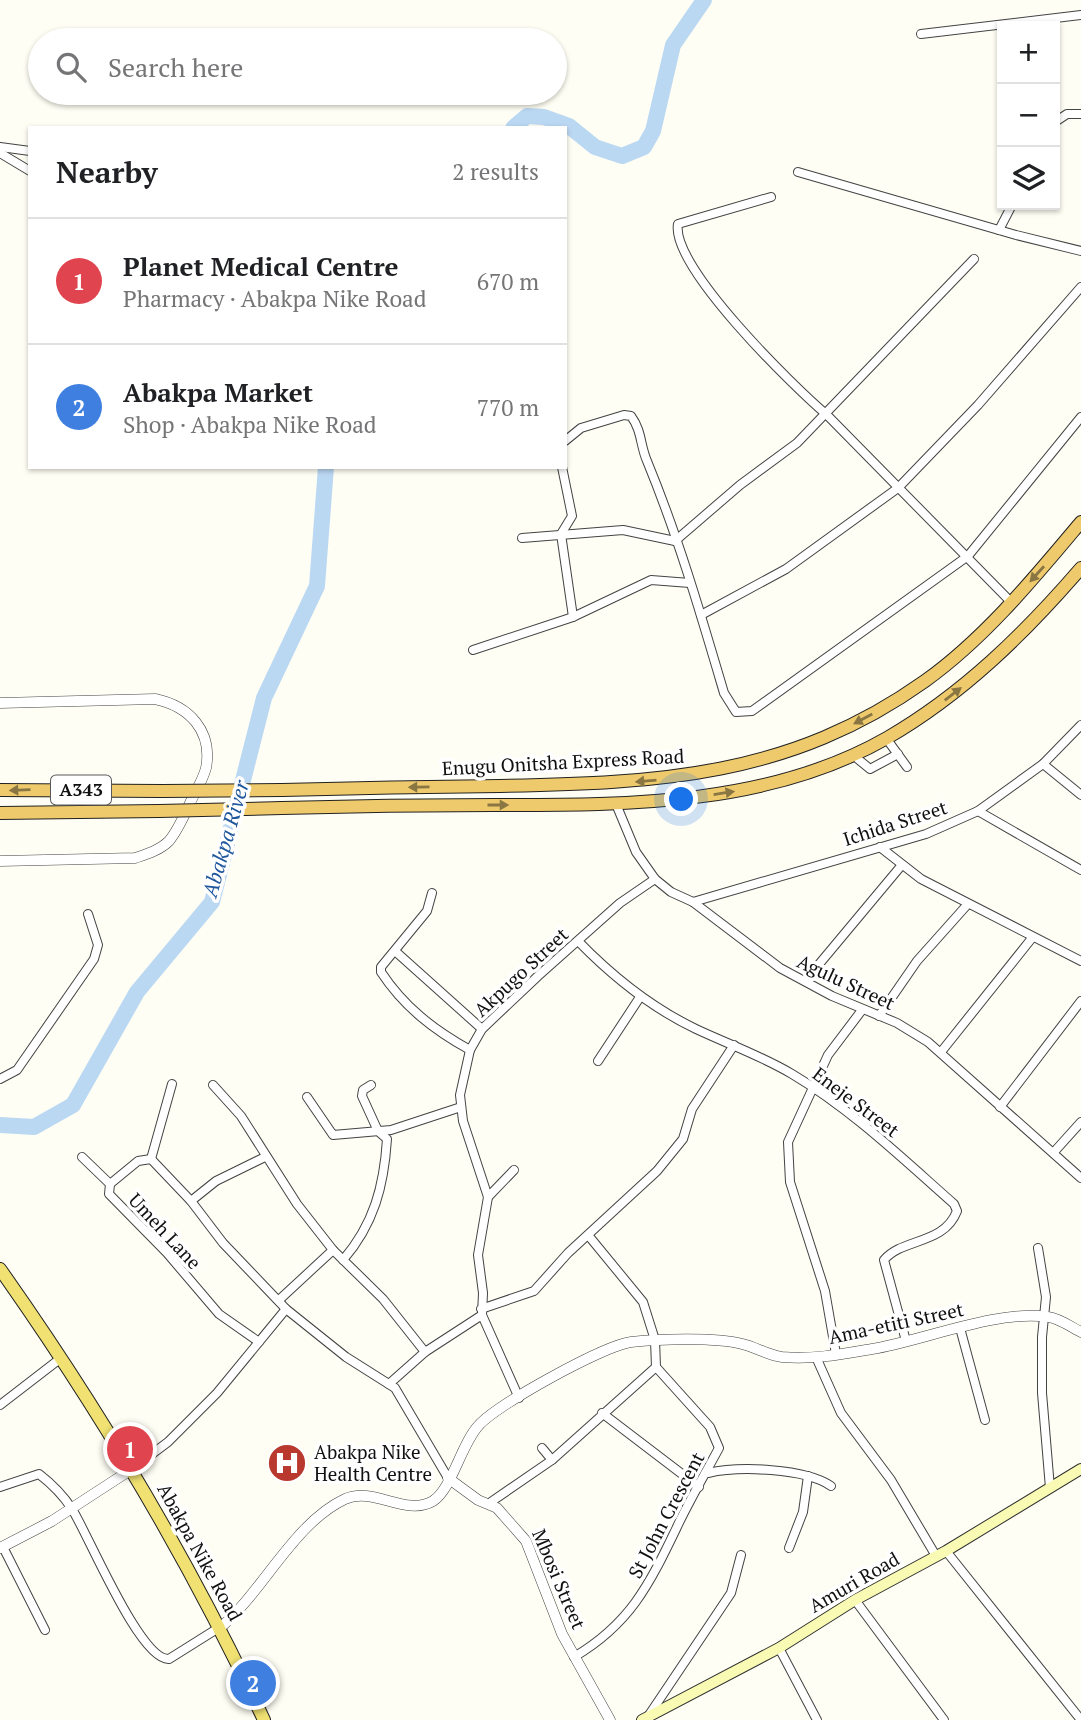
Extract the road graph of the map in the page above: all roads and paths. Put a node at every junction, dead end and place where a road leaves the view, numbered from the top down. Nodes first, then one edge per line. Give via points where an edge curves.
1 (1081, 15) edge
2 (921, 34) dead end
3 (1081, 114) edge
4 (1060, 119) edge
5 (0, 147) edge
6 (28, 151) edge
7 (0, 153) edge
8 (28, 170) edge
9 (798, 172) dead end
10 (771, 197) dead end
11 (1009, 210) edge
12 (999, 230) junction
13 (1081, 251) edge
14 (974, 259) dead end
15 (1081, 287) edge
16 (827, 415) junction
17 (1081, 417) edge
18 (567, 439) edge
19 (562, 469) edge
20 (898, 488) junction
21 (1081, 522) edge
22 (561, 534) junction
23 (522, 538) dead end
24 (675, 541) junction
25 (968, 556) junction
26 (1081, 568) edge
27 (690, 583) junction
28 (1011, 602) junction
29 (701, 615) junction
30 (573, 617) junction
31 (473, 650) dead end
32 (0, 703) edge
33 (1081, 725) edge
34 (886, 738) junction
35 (898, 754) junction
36 (853, 755) junction
37 (1043, 764) junction
38 (907, 767) dead end
39 (0, 790) edge
40 (1081, 795) edge
41 (616, 804) junction
42 (978, 811) junction
43 (0, 813) edge
44 (880, 847) junction
45 (0, 861) edge
46 (901, 866) junction
47 (1081, 870) edge
48 (655, 879) junction
49 (432, 893) dead end
50 (692, 902) junction
51 (967, 905) junction
52 (88, 914) dead end
53 (1032, 938) junction
54 (578, 941) junction
55 (395, 951) junction
56 (1081, 961) edge
57 (805, 981) junction
58 (640, 997) junction
59 (1081, 1002) edge
60 (862, 1010) junction
61 (879, 1016) junction
62 (482, 1029) junction
63 (734, 1045) junction
64 (470, 1050) junction
65 (941, 1052) junction
66 (598, 1061) dead end
67 (0, 1079) edge
68 (172, 1084) dead end
69 (213, 1085) dead end
70 (371, 1085) dead end
71 (813, 1088) junction
72 (307, 1097) dead end
73 (461, 1107) junction
74 (1000, 1107) junction
75 (1081, 1122) edge
76 (381, 1133) junction
77 (1054, 1152) junction
78 (82, 1157) dead end
79 (265, 1157) junction
80 (151, 1159) junction
81 (514, 1170) dead end
82 (1081, 1178) edge
83 (110, 1184) junction
84 (488, 1197) junction
85 (191, 1201) junction
86 (588, 1235) junction
87 (1038, 1248) dead end
88 (332, 1250) junction
89 (343, 1260) junction
90 (0, 1269) edge
91 (0, 1284) edge
92 (279, 1300) junction
93 (286, 1309) junction
94 (482, 1312) junction
95 (1045, 1316) junction
96 (960, 1328) junction
97 (1081, 1332) edge
98 (654, 1340) junction
99 (906, 1341) junction
100 (259, 1342) junction
101 (425, 1352) junction
102 (836, 1354) junction
103 (816, 1357) junction
104 (58, 1360) junction
105 (656, 1367) junction
106 (389, 1384) junction
107 (519, 1398) junction
108 (0, 1405) edge
109 (602, 1413) junction
110 (985, 1420) dead end
111 (542, 1448) dead end
112 (552, 1460) junction
113 (1081, 1469) edge
114 (129, 1471) junction
115 (708, 1473) junction
116 (808, 1476) junction
117 (448, 1478) junction
118 (699, 1486) junction
119 (831, 1486) dead end
120 (0, 1487) edge
121 (1050, 1488) junction
122 (488, 1504) junction
123 (72, 1509) junction
124 (1, 1547) edge
125 (789, 1548) dead end
126 (941, 1553) junction
127 (741, 1555) dead end
128 (855, 1600) junction
129 (218, 1629) junction
130 (45, 1630) dead end
131 (779, 1648) junction
132 (574, 1657) junction
133 (1080, 1718) edge
134 (645, 1719) edge
135 (257, 1720) edge
136 (264, 1720) edge
137 (610, 1720) edge
138 (817, 1720) edge
139 (944, 1720) edge

1 - 2 street
3 - 4 street
5 - 6 street
7 - 8 street
9 - 12 street
10 - 16 street via 683,221 677,229 680,246 738,324
11 - 12 street
12 - 13 street
14 - 16 street
15 - 20 street
16 - 20 street
16 - 24 street
17 - 25 street
18 - 24 street via 595,422 631,416 639,426 645,457
19 - 22 street via 572,516
20 - 25 street
20 - 29 street via 786,569
21 -> 28 highway, Enugu Onitsha Express Road / A343
22 - 23 street
22 - 24 street via 623,530
22 - 30 street
24 - 27 street
25 - 28 street
25 - 29 street via 752,710 736,712 730,706
34 -> 26 highway, Enugu Onitsha Express Road / A343 via 946,700 988,666
27 - 29 street
27 - 30 street via 651,580
28 -> 39 highway, Enugu Onitsha Express Road / A343, bridge via 939,670 871,715 800,747 733,768 642,782 282,790
30 - 31 street
32 - 45 street via 172,702 190,713 202,730 207,750 205,769 180,824 168,842 152,852 135,858
33 - 37 street, Ichida Street
34 - 35 street
34 - 36 highway, Enugu Onitsha Express Road / A343
35 - 36 street via 870,769
35 - 38 street
41 -> 36 highway, Enugu Onitsha Express Road / A343 via 737,791
37 - 40 street
37 - 42 street, Ichida Street
43 -> 41 highway, Enugu Onitsha Express Road / A343, bridge
41 - 48 street, Agulu Street via 636,852
42 - 44 street, Ichida Street via 926,834
42 - 47 street
44 - 46 street
44 - 50 street, Ichida Street
46 - 51 street
46 - 57 street
48 - 50 street, Agulu Street
48 - 54 street, Akpugo Street
49 - 55 street via 427,911
50 - 57 street, Agulu Street via 780,968
51 - 53 street
51 - 61 street via 917,961
52 - 67 street via 98,946 94,959 17,1070
53 - 56 street
53 - 65 street
54 - 58 street, Eneje Street
54 - 62 street, Akpugo Street
55 - 62 street
55 - 64 street via 381,967 384,977 433,1029
57 - 60 street, Agulu Street
58 - 63 street, Eneje Street
58 - 66 street
59 - 74 street
60 - 61 street, Agulu Street
60 - 71 street via 828,1055
61 - 65 street, Agulu Street
62 - 64 street, Akpugo Street
63 - 71 street, Eneje Street
63 - 86 street via 692,1109 673,1154
64 - 73 street, Akpugo Street
65 - 74 street, Agulu Street
68 - 80 street
69 - 79 street via 241,1116
70 - 76 street via 362,1096
71 - 99 street, Eneje Street via 902,1158 957,1211 954,1220 927,1240 884,1260
71 - 102 street via 794,1124 787,1165 825,1291
72 - 76 street via 333,1135
73 - 76 street
73 - 84 street, Akpugo Street
74 - 77 street, Agulu Street
75 - 77 street
76 - 89 street via 387,1139 381,1191 361,1239
77 - 82 street, Agulu Street
78 - 83 street
79 - 85 street via 216,1181
79 - 88 street
80 - 83 street, Umeh Lane via 138,1161
80 - 85 street, Umeh Lane
81 - 84 street
83 - 100 street, Umeh Lane via 109,1194 219,1314
84 - 94 street, Akpugo Street via 478,1255
85 - 92 street, Umeh Lane via 223,1243
86 - 94 street via 534,1292
86 - 98 street via 643,1302
87 - 95 street
88 - 89 street
88 - 92 street
89 - 101 street via 383,1299
90 - 104 main road, Abakpa Nike Road
91 - 104 main road, Abakpa Nike Road
92 - 93 street, Umeh Lane
93 - 100 street
93 - 106 street, Umeh Lane
94 - 101 street
94 - 107 street, Akpugo Street
95 - 96 street, Ama-etiti Street
95 - 97 street, Ama-etiti Street
95 - 121 street via 1042,1393
96 - 99 street, Ama-etiti Street
96 - 110 street
98 - 103 street, Ama-etiti Street via 741,1343 768,1354
98 - 105 street
98 - 107 street, Ama-etiti Street via 612,1348
99 - 102 street, Ama-etiti Street
100 - 114 street via 217,1393
101 - 106 street
102 - 103 street, Ama-etiti Street
103 - 126 street via 841,1413
104 - 108 street
104 - 114 main road, Abakpa Nike Road
105 - 109 street
105 - 115 street, St John Crescent via 716,1439 719,1448
106 - 117 street, Umeh Lane via 405,1401
107 - 117 street, Ama-etiti Street via 480,1424
109 - 112 street
109 - 118 street
111 - 112 street
112 - 122 street
113 - 121 main road, Amuri Road
114 - 123 street
114 - 129 main road, Abakpa Nike Road
115 - 116 street via 755,1470
115 - 118 street, St John Crescent
116 - 119 street
116 - 125 street via 803,1512
117 - 122 street, Mbosi Street
117 - 129 street, Ama-etiti Street via 433,1501 411,1505 360,1495 346,1498 309,1525 247,1602
118 - 132 street, St John Crescent via 632,1610 607,1635
120 - 123 street via 39,1474
121 - 126 main road, Amuri Road
122 - 132 street, Mbosi Street via 498,1508 526,1541
123 - 124 street
123 - 129 street via 135,1627 159,1657 169,1659
124 - 130 street
126 - 128 main road, Amuri Road
126 - 133 street
127 - 134 street via 731,1593
128 - 131 main road, Amuri Road
128 - 139 street
129 - 135 main road, Abakpa Nike Road
129 - 136 main road, Abakpa Nike Road
131 - 134 main road, Amuri Road
131 - 138 street
132 - 137 street, Mbosi Street

